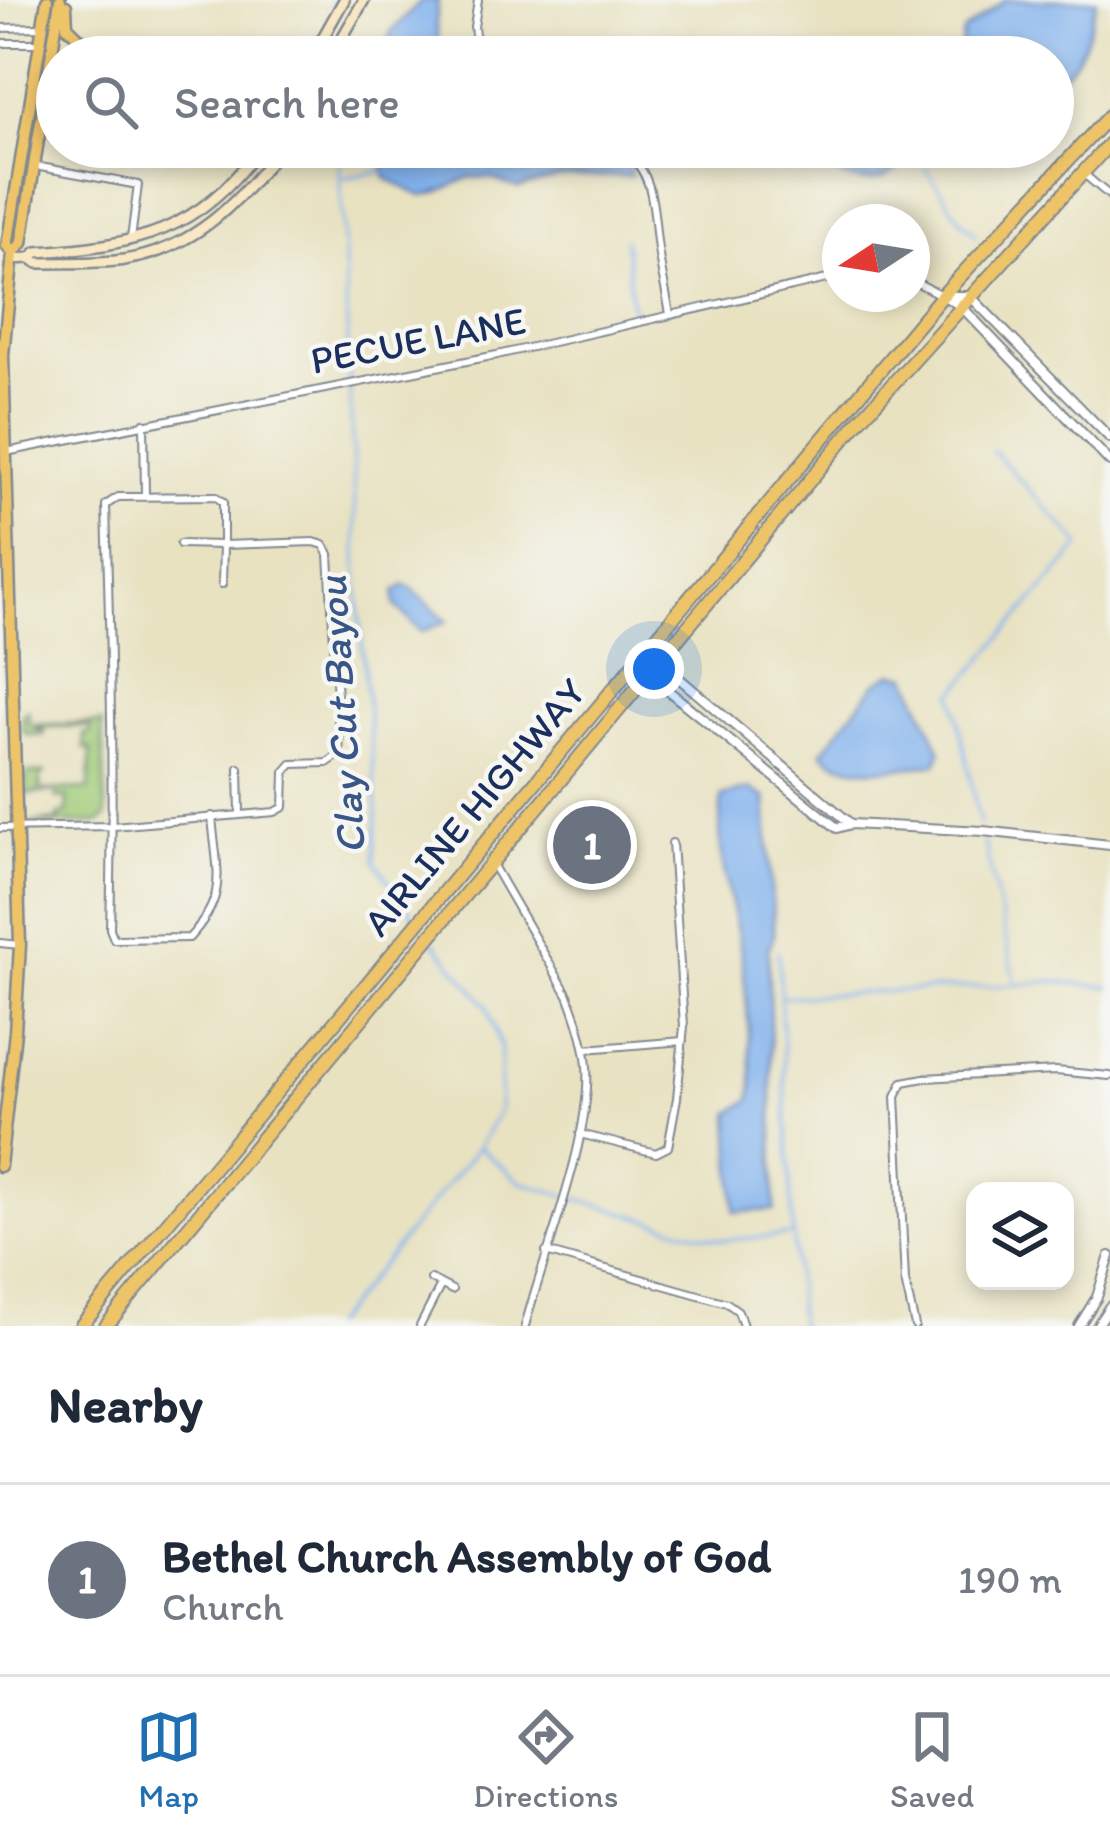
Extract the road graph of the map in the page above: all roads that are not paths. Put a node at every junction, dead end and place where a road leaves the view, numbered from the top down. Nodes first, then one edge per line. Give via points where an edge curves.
1 (57, 0) edge
2 (344, 0) edge
3 (478, 0) edge
4 (362, 5) edge
5 (42, 27) junction
6 (0, 28) edge
7 (41, 36) edge
8 (43, 36) edge
9 (55, 36) edge
10 (77, 36) edge
11 (324, 36) edge
12 (344, 36) edge
13 (475, 36) edge
14 (0, 43) edge
15 (36, 43) edge
16 (36, 68) edge
17 (1110, 115) edge
18 (1110, 143) edge
19 (1074, 154) edge
20 (36, 160) edge
21 (35, 166) joint
22 (46, 168) edge
23 (242, 168) edge
24 (263, 168) edge
25 (265, 168) edge
26 (642, 168) edge
27 (1061, 168) edge
28 (261, 173) junction
29 (1082, 173) junction
30 (1110, 196) edge
31 (216, 197) junction
32 (205, 228) junction
33 (131, 242) junction
34 (8, 257) edge
35 (30, 258) junction
36 (822, 280) edge
37 (930, 290) edge
38 (942, 296) junction
39 (966, 301) junction
40 (670, 314) junction
41 (143, 423) junction
42 (1110, 438) edge
43 (6, 452) junction
44 (1110, 462) edge
45 (145, 496) junction
46 (180, 544) dead end
47 (223, 545) junction
48 (700, 583) junction
49 (222, 584) dead end
50 (713, 596) junction
51 (645, 649) junction
52 (635, 661) junction
53 (660, 662) junction
54 (649, 675) junction
55 (694, 691) junction
56 (683, 703) junction
57 (722, 715) junction
58 (711, 726) junction
59 (766, 752) junction
60 (756, 763) junction
61 (238, 768) dead end
62 (829, 802) junction
63 (240, 814) junction
64 (818, 815) junction
65 (212, 816) junction
66 (851, 824) junction
67 (112, 826) junction
68 (17, 827) junction
69 (0, 828) edge
70 (672, 844) dead end
71 (1110, 845) edge
72 (476, 851) junction
73 (492, 864) junction
74 (0, 943) edge
75 (20, 945) junction
76 (682, 1041) junction
77 (316, 1043) junction
78 (585, 1049) junction
79 (332, 1056) junction
80 (1110, 1076) edge
81 (580, 1134) junction
82 (227, 1150) junction
83 (242, 1164) junction
84 (0, 1166) edge
85 (546, 1252) junction
86 (1110, 1256) edge
87 (123, 1275) junction
88 (431, 1279) dead end
89 (441, 1285) junction
90 (137, 1289) junction
91 (452, 1290) dead end
92 (1110, 1306) edge
93 (81, 1326) edge
94 (106, 1326) edge
95 (420, 1326) edge
96 (525, 1326) edge
97 (743, 1326) edge
98 (915, 1326) edge
99 (1078, 1326) edge
100 (1097, 1326) edge

1 - 5 main road
1 - 9 main road
1 - 10 main road
2 - 11 main road
3 - 13 street
4 - 12 main road
5 - 6 street
5 - 7 main road
5 - 8 main road
14 - 15 street
16 - 34 main road
17 - 19 highway, AIRLINE HIGHWAY
18 - 29 highway, AIRLINE HIGHWAY
20 - 21 main road
21 - 34 main road via 22,243
22 - 33 street via 138,185
23 - 31 main road
24 - 28 main road
25 - 28 main road
26 - 40 street
27 - 38 highway, AIRLINE HIGHWAY
28 - 32 main road
29 - 30 street
29 - 39 highway, AIRLINE HIGHWAY
31 - 32 main road via 202,213
31 - 33 main road via 177,225
32 - 35 main road via 124,260
33 - 35 main road
34 - 35 main road
34 - 43 main road
36 - 40 street, PECUE LANE
37 - 38 street
38 - 39 street
38 - 48 highway, AIRLINE HIGHWAY
39 - 42 street
39 - 44 street
39 - 50 highway, AIRLINE HIGHWAY
40 - 41 street, PECUE LANE
41 - 43 street, PECUE LANE
41 - 45 street
43 - 68 main road
45 - 47 street via 215,496 223,502
45 - 67 street via 106,506
46 - 47 street
47 - 49 street
47 - 63 street via 324,545 336,650 340,754 327,763 292,764 284,807
48 - 50 highway
48 - 51 highway, AIRLINE HIGHWAY
50 - 53 highway, AIRLINE HIGHWAY
51 - 52 highway, AIRLINE HIGHWAY
51 - 53 highway
52 - 54 highway
52 - 72 highway, AIRLINE HIGHWAY
53 - 54 highway, AIRLINE HIGHWAY
53 - 55 street
54 - 56 street
54 - 73 highway, AIRLINE HIGHWAY
55 - 56 street
55 - 57 street
56 - 58 street
57 - 58 street
57 - 59 street
58 - 60 street
59 - 60 street
59 - 62 street
60 - 64 street
61 - 63 street
62 - 64 street
62 - 66 street
63 - 65 street
64 - 66 street via 837,828
65 - 67 street
65 - 67 street via 218,899 179,940 114,938
66 - 71 street
67 - 68 street
68 - 69 street
68 - 75 main road
70 - 76 street
72 - 73 highway
72 - 77 highway, AIRLINE HIGHWAY
73 - 78 street via 568,994
73 - 79 highway, AIRLINE HIGHWAY
74 - 75 street
75 - 84 main road
76 - 78 street
76 - 81 street via 668,1147 656,1154
77 - 79 highway
77 - 82 highway, AIRLINE HIGHWAY
78 - 81 street
79 - 83 highway, AIRLINE HIGHWAY
80 - 98 street via 1056,1071 903,1082 896,1096 905,1281
81 - 85 street
82 - 83 highway
82 - 87 highway, AIRLINE HIGHWAY
83 - 90 highway, AIRLINE HIGHWAY
85 - 96 street
85 - 97 street via 735,1307
86 - 99 street
87 - 90 highway
87 - 93 highway, AIRLINE HIGHWAY
88 - 89 street
89 - 91 street
89 - 95 street
90 - 94 highway, AIRLINE HIGHWAY
92 - 100 street

